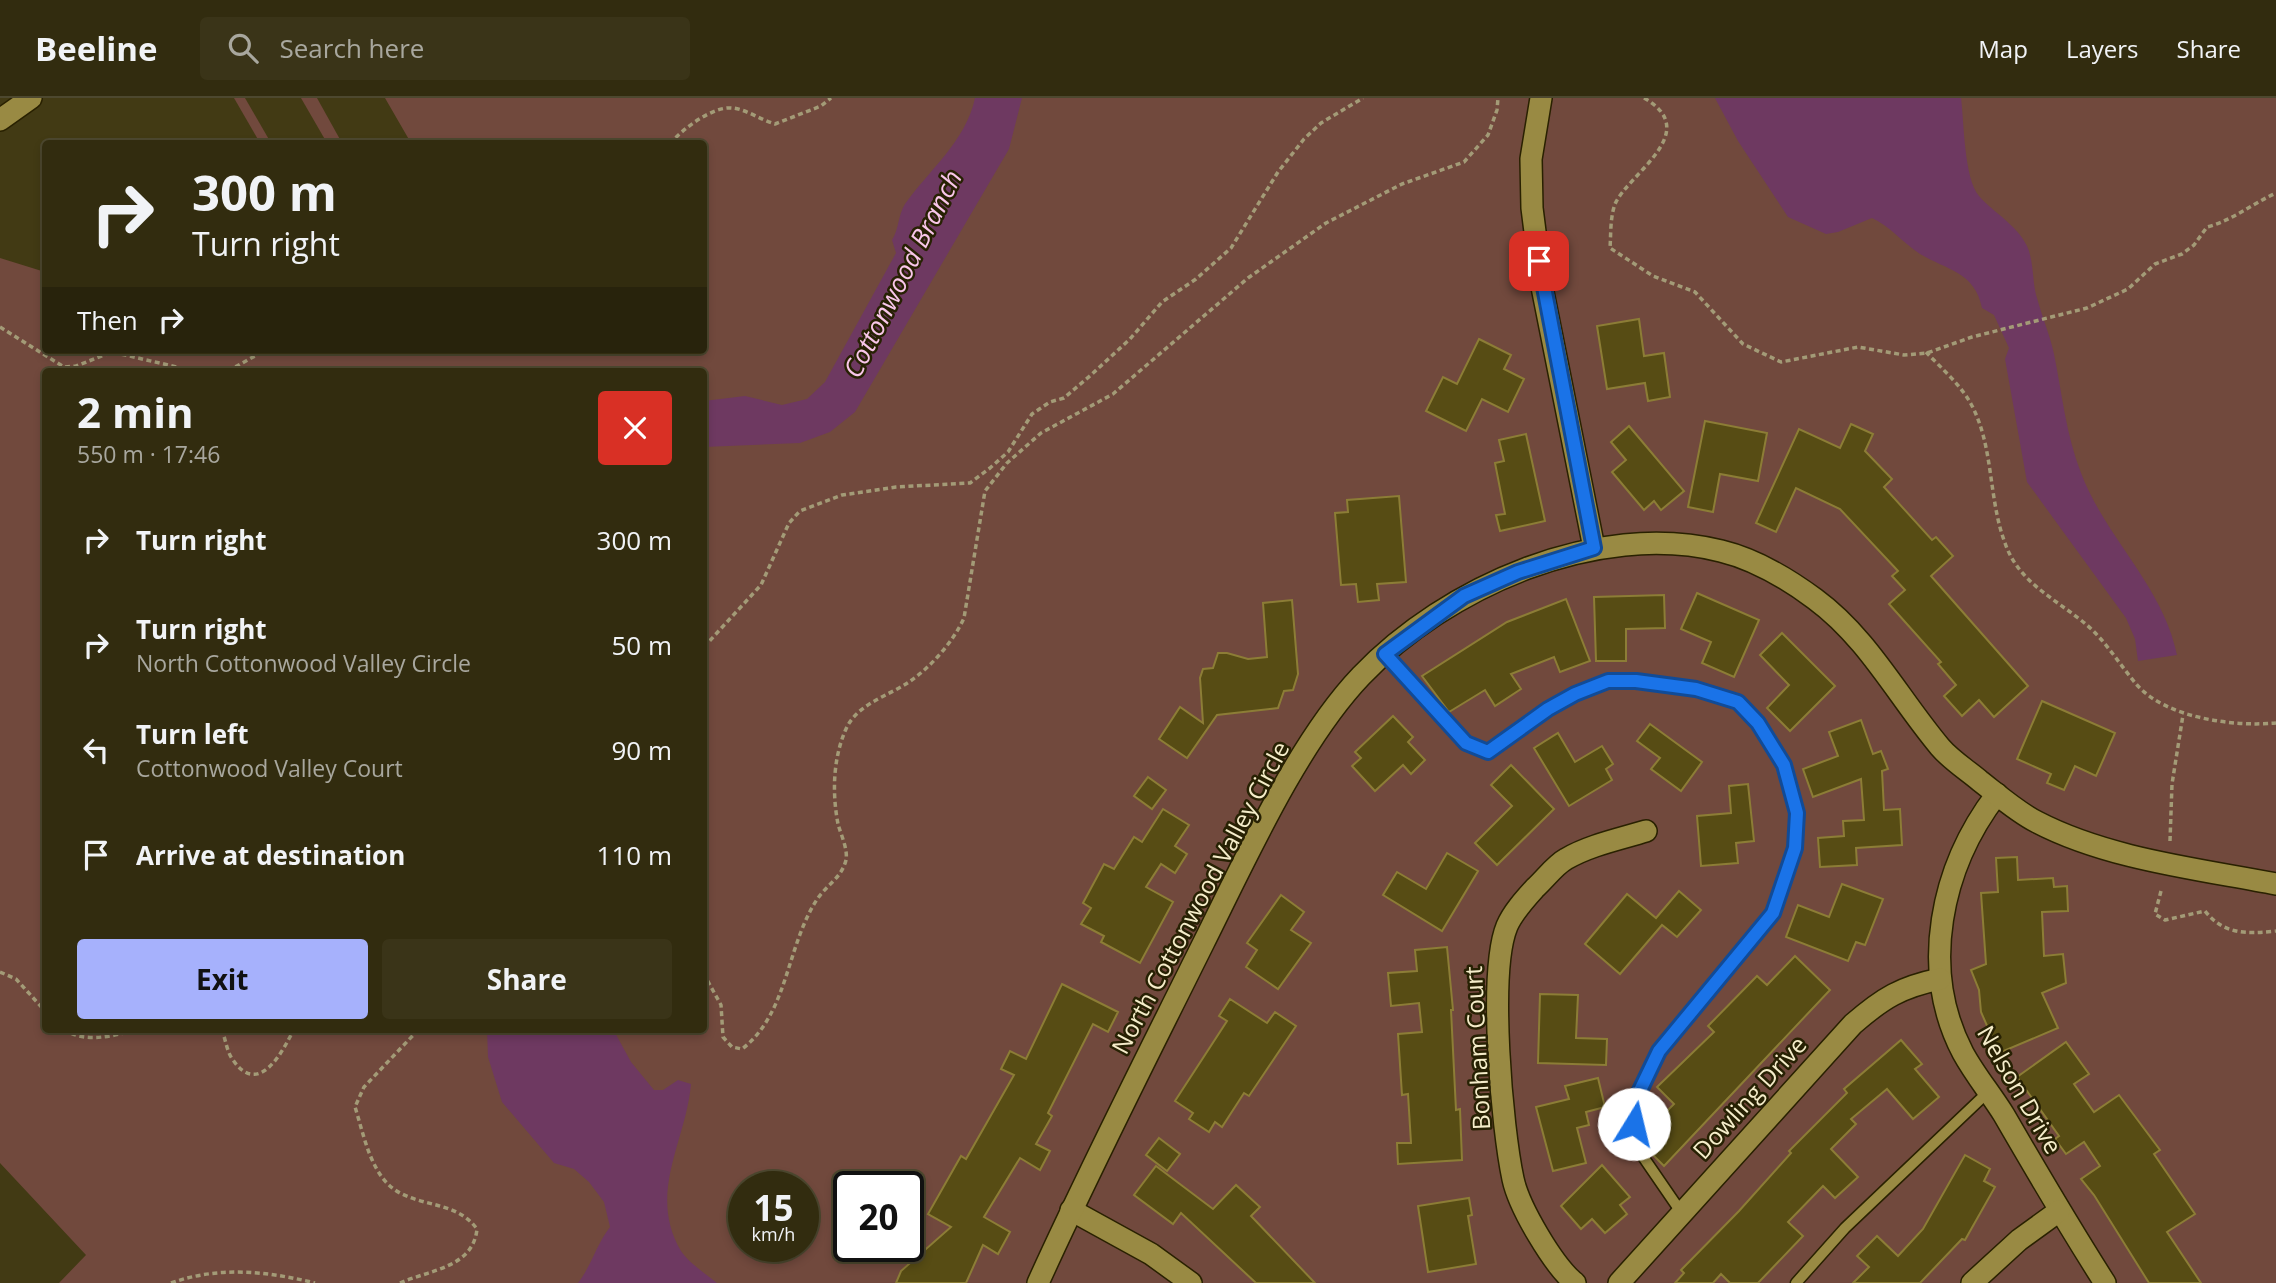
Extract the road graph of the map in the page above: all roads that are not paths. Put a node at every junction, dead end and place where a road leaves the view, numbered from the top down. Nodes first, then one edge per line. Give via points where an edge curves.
1 (31, 98) edge
2 (1541, 98) edge
3 (0, 120) edge
4 (1594, 548) junction
5 (1385, 654) junction
6 (1997, 794) junction
7 (1646, 831) dead end
8 (2276, 884) edge
9 (1940, 979) junction
10 (1988, 1093) junction
11 (1070, 1210) junction
12 (2059, 1211) junction
13 (1681, 1212) junction
14 (1038, 1283) edge
15 (1191, 1283) edge
16 (1575, 1283) edge
17 (1619, 1283) edge
18 (1796, 1283) edge
19 (1972, 1283) edge
20 (2105, 1283) edge

1 - 3 street
2 - 4 street via 1531,159 1532,208 1542,287
4 - 5 street, North Cottonwood Valley Circle via 1518,572 1464,596
4 - 6 street, North Cottonwood Valley Circle via 1653,544 1721,551 1763,567 1815,600 1853,632 1943,751
5 - 11 street, North Cottonwood Valley Circle via 1345,696 1303,757 1242,865
5 - 13 lane via 1477,750 1488,752 1575,694 1608,681 1636,681 1696,689 1738,702 1758,723 1784,765 1797,813 1795,848 1773,913 1665,1043 1634,1103 1635,1145
6 - 8 street, North Cottonwood Valley Circle via 2034,821 2062,833 2142,858
6 - 9 street, Nelson Drive via 1966,839 1950,882 1941,924
7 - 16 street, Bonham Court via 1564,860 1525,899 1507,926 1497,969 1513,1182 1543,1244 1561,1272
9 - 10 street, Nelson Drive via 1962,1051
9 - 13 street, Dowling Drive via 1905,986 1853,1024
10 - 12 street, Nelson Drive
10 - 18 lane via 1845,1228
11 - 14 street, North Cottonwood Valley Circle
11 - 15 street via 1151,1254
12 - 19 street
12 - 20 street, Nelson Drive
13 - 17 street, Dowling Drive

